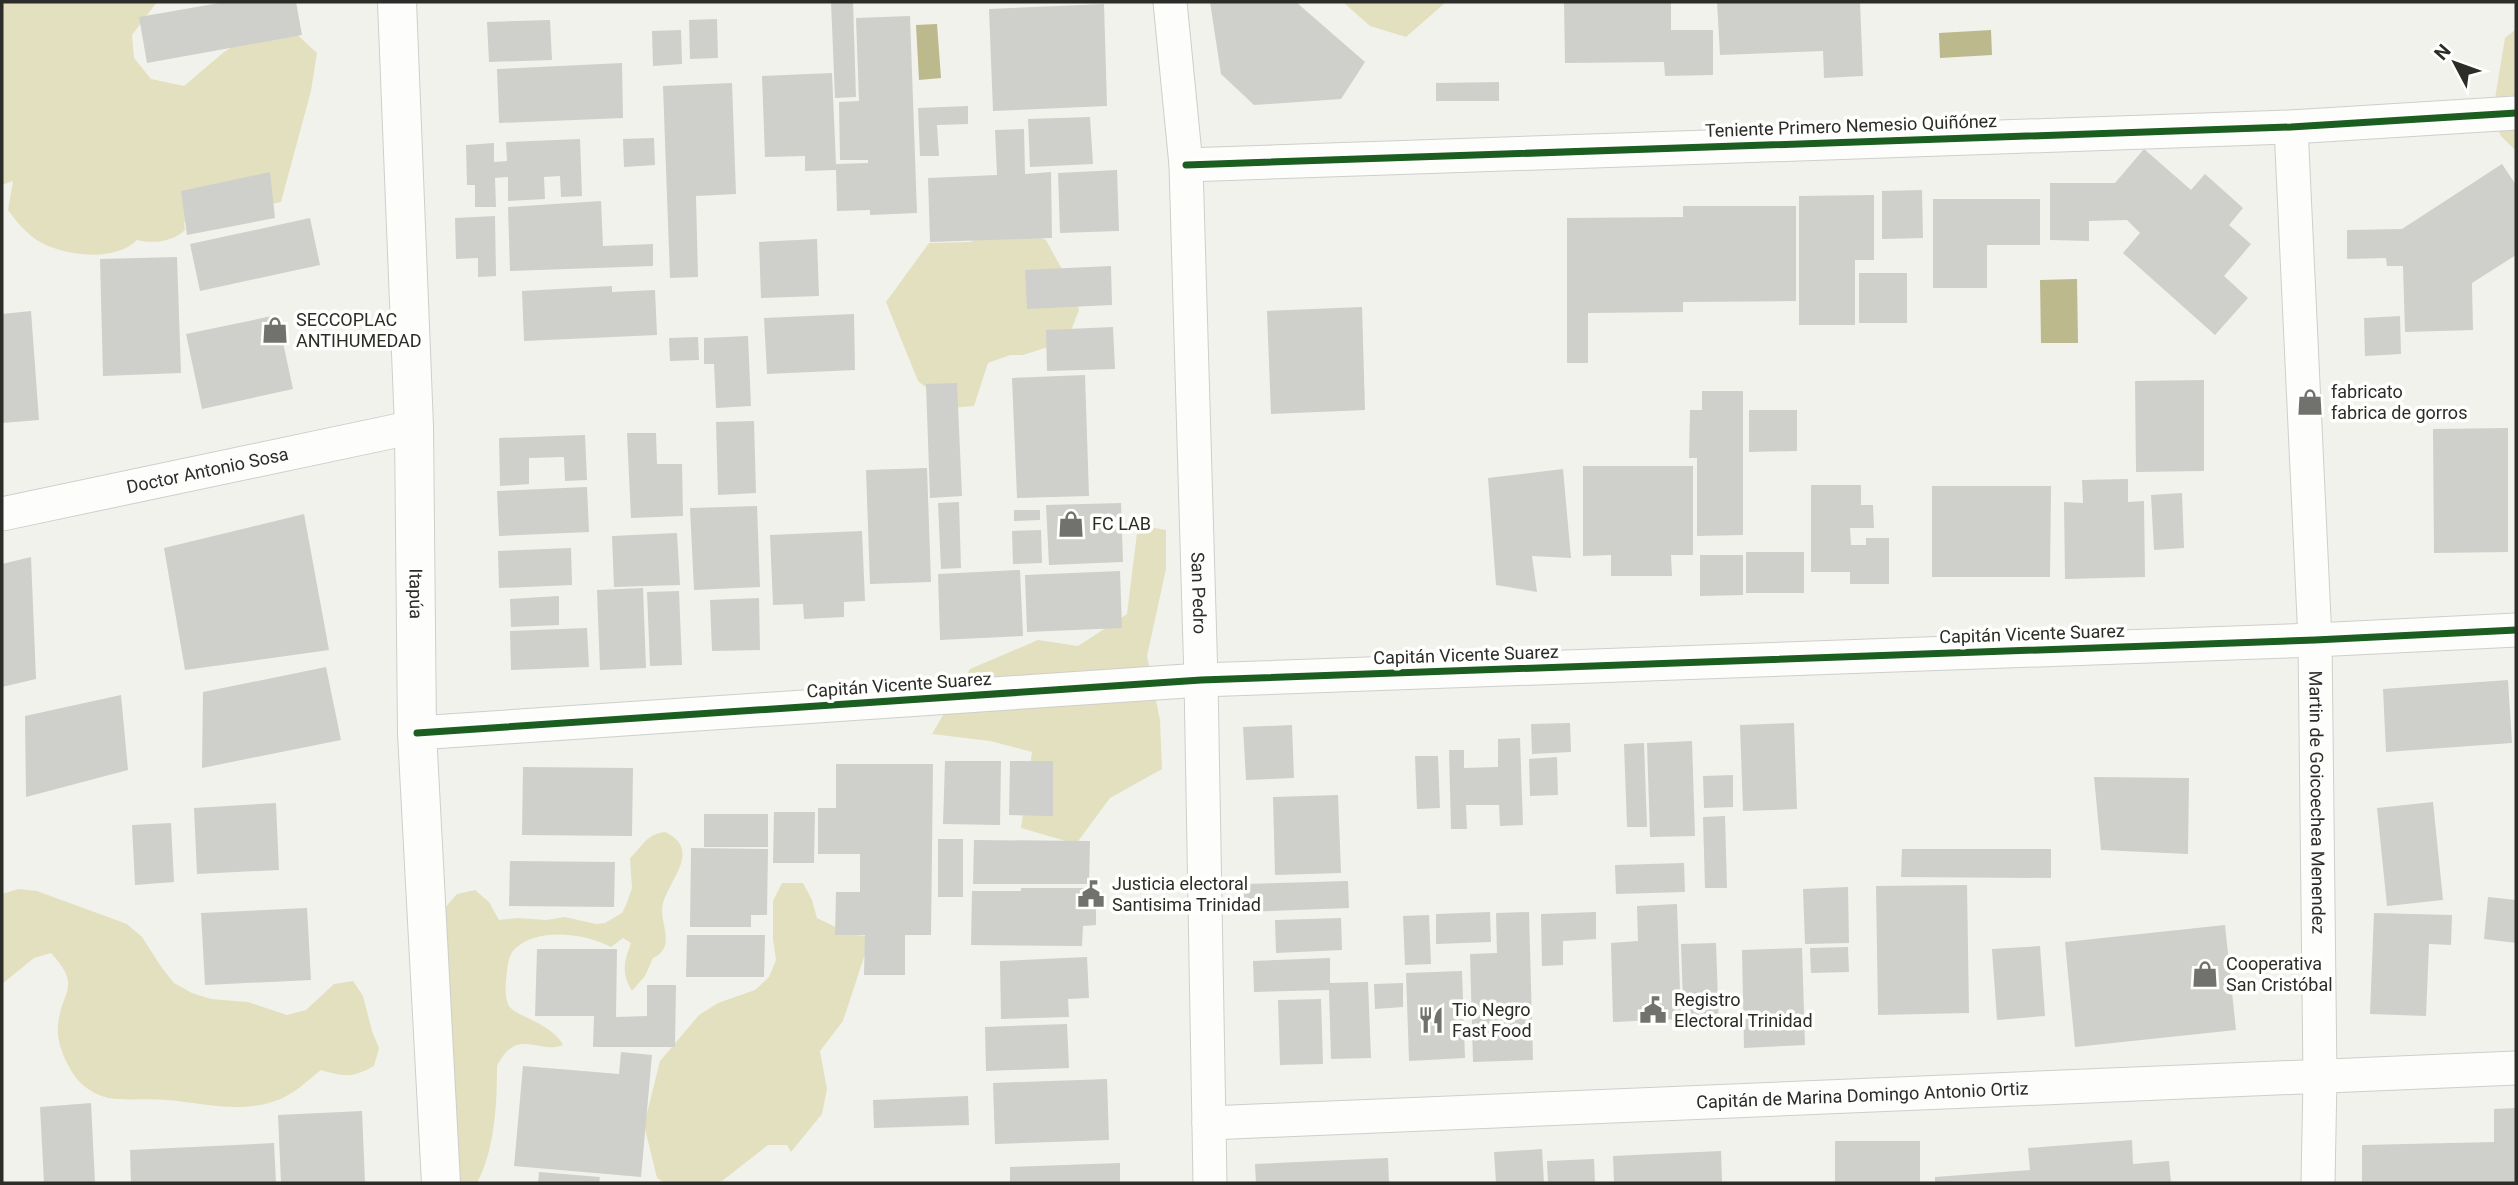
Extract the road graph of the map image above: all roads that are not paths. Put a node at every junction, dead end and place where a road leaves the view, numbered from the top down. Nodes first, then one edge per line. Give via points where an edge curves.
1 (397, 2) edge
2 (1170, 2) edge
3 (2516, 113) edge
4 (2291, 127) junction
5 (1186, 165) junction
6 (414, 427) junction
7 (2, 514) edge
8 (2516, 630) edge
9 (2315, 640) junction
10 (1201, 680) junction
11 (417, 733) junction
12 (2516, 1068) edge
13 (2320, 1078) junction
14 (1209, 1124) junction
15 (441, 1183) edge
16 (1210, 1183) edge
17 (2318, 1183) edge

1 - 6 street, Itapúa
2 - 5 street, San Pedro
3 - 4 street, Teniente Primero Nemesio Quiñónez
4 - 5 street, Teniente Primero Nemesio Quiñónez
4 - 9 street, Martin de Goicoechea Menendez
5 - 10 street, San Pedro
6 - 7 street, Doctor Antonio Sosa
6 - 11 street, Itapúa
8 - 9 street, Capitán Vicente Suarez
9 - 10 street, Capitán Vicente Suarez
9 - 13 street, Martin de Goicoechea Menendez
10 - 11 street, Capitán Vicente Suarez
10 - 14 street, San Pedro
11 - 15 street, Itapúa
12 - 13 street, Capitán de Marina Domingo Antonio Ortiz
13 - 14 street, Capitán de Marina Domingo Antonio Ortiz
13 - 17 street, Martin de Goicoechea Menendez
14 - 16 street, San Pedro

